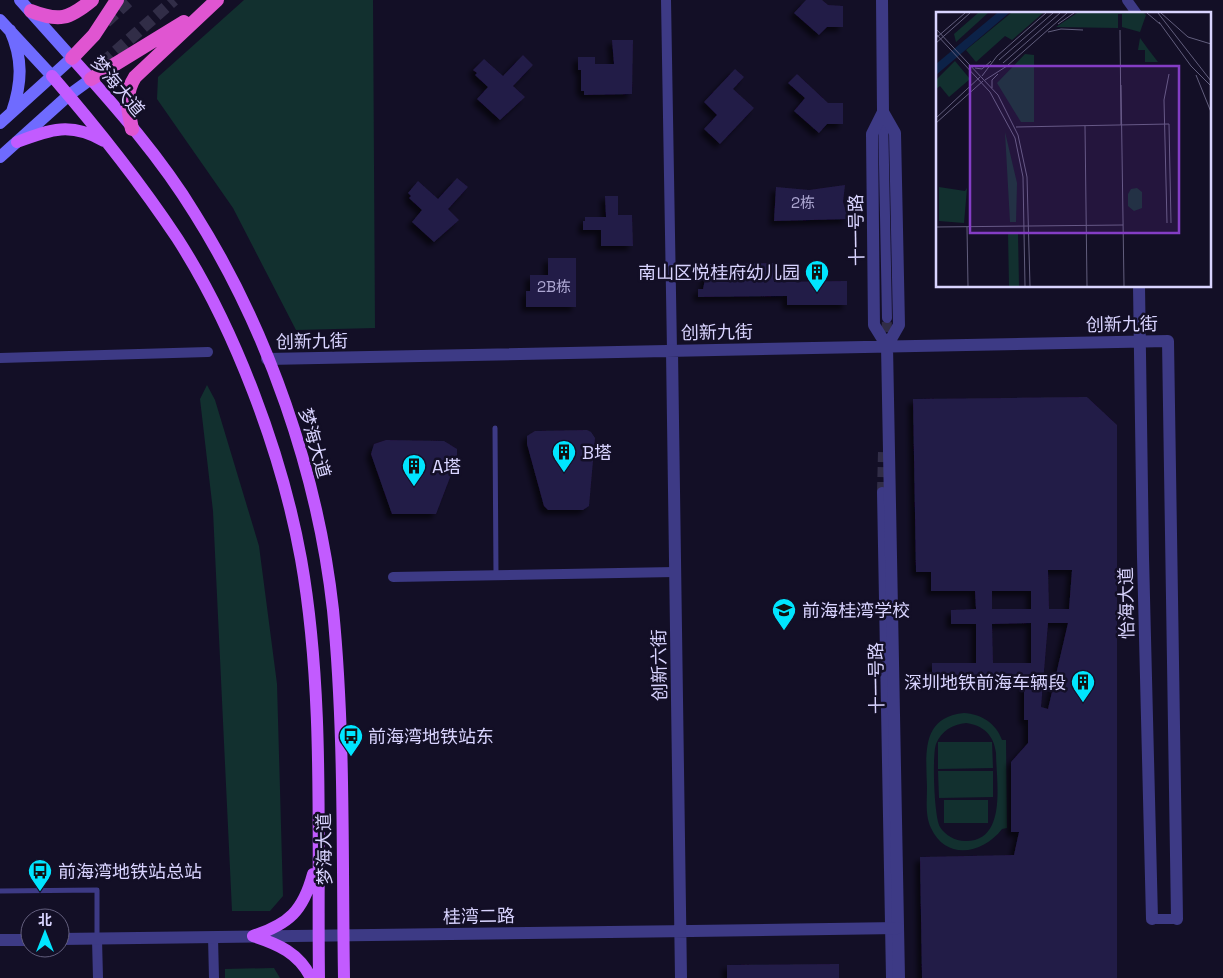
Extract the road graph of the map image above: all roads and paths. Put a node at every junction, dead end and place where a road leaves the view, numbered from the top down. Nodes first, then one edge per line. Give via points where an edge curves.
1 (20, 0) edge
2 (92, 0) edge
3 (117, 0) edge
4 (217, 0) edge
5 (666, 0) edge
6 (882, 0) edge
7 (1127, 0) edge
8 (31, 11) junction
9 (1136, 12) edge
10 (0, 20) edge
11 (10, 30) junction
12 (72, 58) junction
13 (52, 76) junction
14 (91, 79) junction
15 (69, 95) junction
16 (883, 112) junction
17 (11, 113) junction
18 (0, 123) edge
19 (132, 129) junction
20 (17, 142) junction
21 (109, 144) junction
22 (0, 157) edge
23 (1139, 288) edge
24 (887, 318) tunnel mouth
25 (1140, 341) junction
26 (887, 346) junction
27 (672, 351) junction
28 (208, 352) dead end
29 (0, 358) edge
30 (267, 359) junction
31 (495, 428) dead end
32 (882, 492) tunnel mouth
33 (675, 572) junction
34 (496, 575) junction
35 (393, 577) dead end
36 (317, 860) junction
37 (0, 891) edge
38 (1152, 919) joint
39 (1177, 919) joint
40 (898, 928) junction
41 (686, 931) junction
42 (343, 934) junction
43 (318, 935) junction
44 (253, 936) junction
45 (214, 937) junction
46 (70, 939) edge
47 (98, 939) junction
48 (0, 940) edge
49 (20, 940) edge
50 (98, 978) edge
51 (214, 978) edge
52 (311, 978) edge
53 (319, 978) edge
54 (344, 978) edge
55 (681, 978) edge
56 (891, 978) edge
57 (899, 978) edge

1 - 8 main road, 梦海大道
2 - 8 highway via 72,15 62,18
3 - 12 highway via 94,35
4 - 14 highway
4 - 19 highway via 135,77 127,98
5 - 27 street
6 - 16 street, 十一号路
7 - 9 street
8 - 12 main road, 梦海大道
10 - 11 main road, 梦海大道
11 - 13 main road, 梦海大道
11 - 17 main road via 21,72
12 - 13 main road
12 - 14 main road, 梦海大道
13 - 15 main road, 梦海大道
13 - 17 main road
14 - 15 main road
14 - 19 main road, 梦海大道
15 - 20 main road
15 - 21 main road, 梦海大道
16 - 24 street
16 - 26 street, 十一号路 via 895,133 897,219 898,325
16 - 26 street, 十一号路 via 872,134 874,325
17 - 18 main road
19 - 30 main road, 梦海大道 via 165,170 222,259
20 - 21 main road via 65,128 85,132
20 - 22 main road
21 - 36 main road, 梦海大道 via 178,240 212,301 240,360 280,474 301,559 312,648 316,698
23 - 25 street, 怡海大道
25 - 26 street, 创新九街
25 - 38 street, 怡海大道
25 - 39 street, 创新九街 via 1168,341
26 - 27 street, 创新九街
26 - 40 street, 十一号路
27 - 30 street, 创新九街
27 - 33 street, 创新六街
28 - 29 street
30 - 42 main road, 梦海大道 via 284,401 317,515 333,609 340,751
31 - 34 lane
32 - 56 street
33 - 34 street
33 - 41 street, 创新六街
34 - 35 street
36 - 43 main road, 梦海大道
36 - 44 main road via 310,888 296,912 281,924
37 - 47 lane via 97,890
38 - 39 street
40 - 41 street, 桂湾二路, bridge
40 - 57 street, 十一号路
41 - 42 street, 桂湾二路
41 - 55 street, 创新六街
42 - 43 street, 桂湾二路
42 - 54 main road, 梦海大道
43 - 44 street, 桂湾二路
43 - 53 main road, 梦海大道
44 - 45 street, 桂湾二路
44 - 52 main road via 283,947
45 - 47 street, 桂湾二路
45 - 51 street
46 - 47 street, 桂湾二路
47 - 50 street
48 - 49 street

